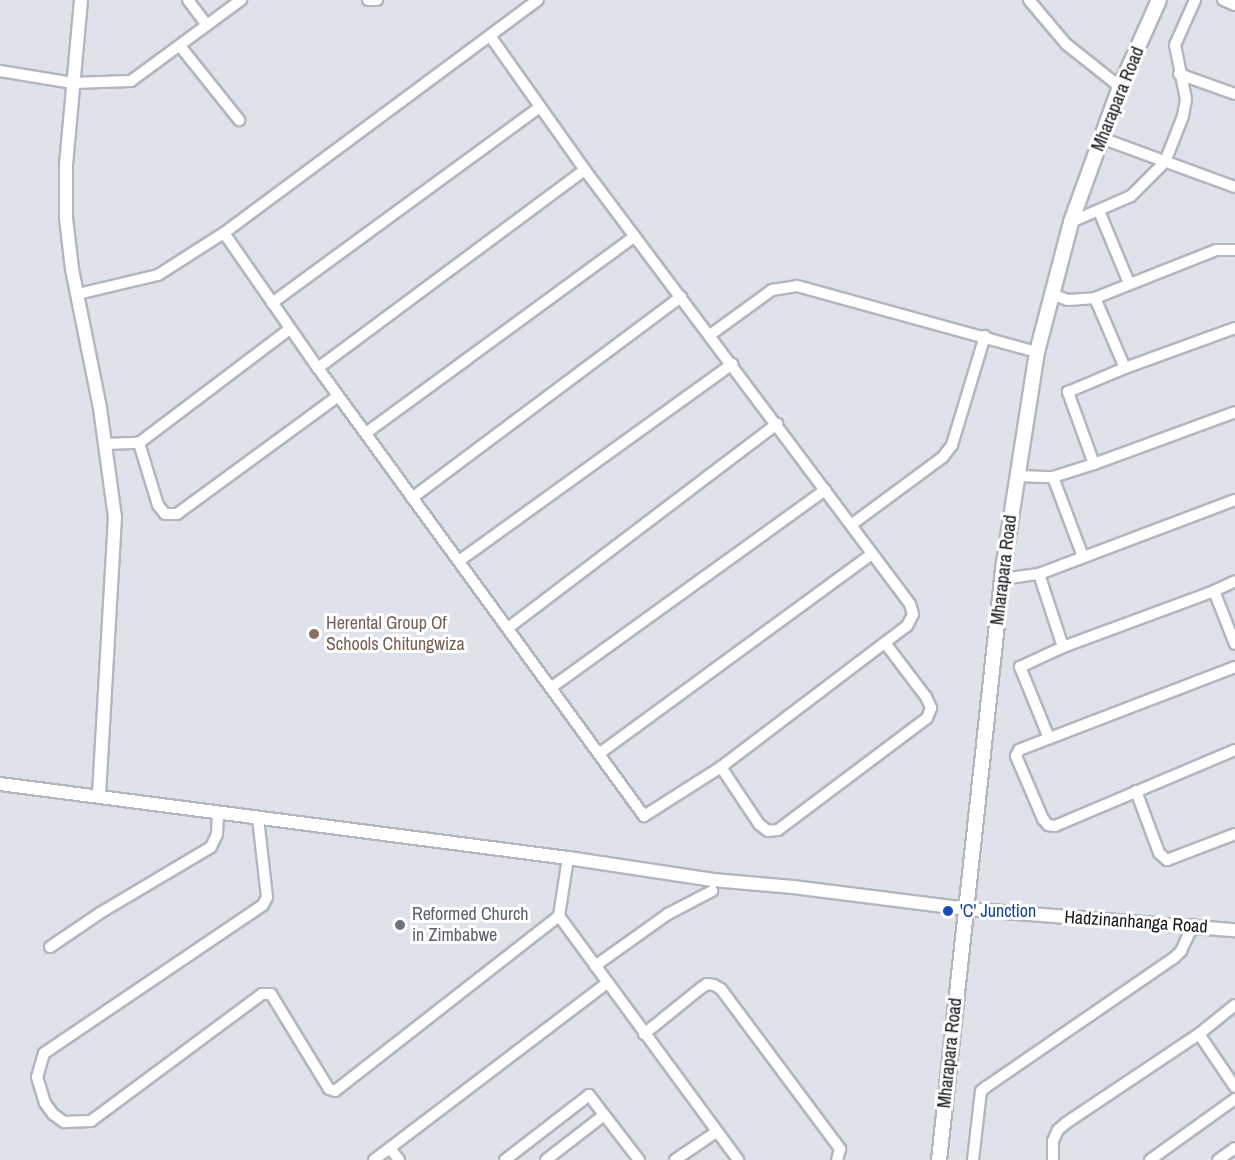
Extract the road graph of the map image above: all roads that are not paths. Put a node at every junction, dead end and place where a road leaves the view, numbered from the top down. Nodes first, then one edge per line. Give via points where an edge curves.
1 (81, 0) edge
2 (188, 0) edge
3 (241, 0) edge
4 (368, 0) edge
5 (377, 0) edge
6 (538, 0) edge
7 (1159, 0) edge
8 (1196, 0) edge
9 (1223, 0) edge
10 (1032, 1) edge
11 (1235, 5) edge
12 (207, 25) junction
13 (490, 36) junction
14 (180, 46) junction
15 (0, 71) edge
16 (1179, 74) junction
17 (74, 83) junction
18 (1120, 87) junction
19 (1235, 94) edge
20 (540, 107) junction
21 (239, 120) dead end
22 (1101, 138) junction
23 (1165, 162) junction
24 (585, 170) junction
25 (1235, 187) edge
26 (1099, 211) junction
27 (1071, 222) junction
28 (224, 233) junction
29 (635, 236) junction
30 (1235, 250) edge
31 (1129, 283) junction
32 (78, 294) junction
33 (1052, 294) junction
34 (681, 297) junction
35 (1095, 298) junction
36 (272, 303) junction
37 (1235, 328) edge
38 (290, 329) junction
39 (710, 336) junction
40 (985, 336) junction
41 (1037, 352) junction
42 (732, 364) junction
43 (318, 368) junction
44 (1125, 368) junction
45 (338, 396) junction
46 (1235, 412) edge
47 (777, 424) junction
48 (366, 434) junction
49 (140, 443) junction
50 (105, 444) junction
51 (1094, 464) junction
52 (1016, 476) junction
53 (1053, 477) junction
54 (825, 490) junction
55 (412, 498) junction
56 (1235, 500) edge
57 (851, 525) junction
58 (872, 554) junction
59 (1083, 557) junction
60 (459, 561) junction
61 (1039, 574) junction
62 (1002, 579) junction
63 (1235, 581) edge
64 (1214, 591) junction
65 (508, 628) junction
66 (885, 643) junction
67 (1235, 644) edge
68 (1063, 646) junction
69 (1235, 667) edge
70 (552, 687) junction
71 (1049, 738) junction
72 (1235, 750) edge
73 (600, 753) junction
74 (721, 767) junction
75 (0, 784) edge
76 (1136, 791) junction
77 (99, 797) junction
78 (218, 812) junction
79 (258, 818) junction
80 (1235, 834) edge
81 (568, 858) junction
82 (712, 891) dead end
83 (966, 909) junction
84 (560, 916) junction
85 (1193, 926) junction
86 (1235, 930) edge
87 (50, 947) dead end
88 (595, 966) junction
89 (606, 983) junction
90 (1235, 1005) edge
91 (644, 1034) junction
92 (1198, 1034) junction
93 (1235, 1086) edge
94 (1235, 1098) edge
95 (604, 1115) junction
96 (716, 1131) junction
97 (390, 1148) junction
98 (1235, 1148) edge
99 (374, 1160) edge
100 (399, 1160) edge
101 (505, 1160) edge
102 (546, 1160) edge
103 (639, 1160) edge
104 (675, 1160) edge
105 (738, 1160) edge
106 (837, 1160) edge
107 (939, 1160) edge
108 (973, 1160) edge
109 (1053, 1160) edge
110 (1150, 1160) edge
111 (1218, 1160) edge

1 - 17 street
2 - 12 street
3 - 12 street
4 - 5 street
6 - 13 street
7 - 18 main road, Mharapara Road
8 - 16 street via 1175,45
9 - 11 street
10 - 18 street via 1066,44
12 - 14 street
13 - 20 street
13 - 28 street
14 - 17 street via 131,81
14 - 21 street
15 - 17 street
16 - 19 street
16 - 23 street via 1186,99
17 - 32 street via 64,193
18 - 22 main road, Mharapara Road
20 - 24 street
20 - 36 street
22 - 23 street
22 - 27 main road, Mharapara Road
23 - 25 street
23 - 26 street via 1131,196
24 - 29 street
24 - 43 street
26 - 27 street
26 - 31 street
27 - 33 main road, Mharapara Road
28 - 32 street via 158,275
28 - 36 street
29 - 34 street
29 - 48 street
30 - 31 street via 1216,249
31 - 35 street
32 - 50 street
33 - 35 street via 1068,300
33 - 41 main road, Mharapara Road
34 - 39 street
34 - 55 street
35 - 44 street
36 - 38 street
37 - 44 street
38 - 43 street
38 - 49 street
39 - 40 street via 772,290 797,286
39 - 42 street
40 - 41 street
40 - 57 street via 952,445 943,457
41 - 52 main road, Mharapara Road
42 - 47 street
42 - 60 street
43 - 45 street
44 - 51 street via 1068,392
45 - 48 street
45 - 49 street via 177,514 165,514 158,505
46 - 51 street
47 - 54 street
47 - 65 street
48 - 55 street
49 - 50 street
50 - 77 street via 115,517
51 - 53 street
52 - 53 street
52 - 62 main road, Mharapara Road
53 - 59 street
54 - 57 street
54 - 70 street
55 - 60 street
56 - 59 street
57 - 58 street
58 - 66 street via 910,604 913,614 907,626
58 - 73 street
59 - 61 street
60 - 65 street
61 - 62 street
61 - 68 street
62 - 83 main road, Mharapara Road
63 - 64 street
64 - 67 street
64 - 68 street
65 - 70 street
66 - 74 street
66 - 74 street via 926,697 931,708 927,718 778,831 768,831 759,824
68 - 71 street via 1020,667
69 - 71 street
70 - 73 street
71 - 76 street via 1019,750 1016,756 1048,825 1055,826
72 - 76 street
73 - 74 street via 644,816
75 - 77 street, Hadzinanhanga Road
76 - 80 street via 1159,853 1167,860
77 - 78 street, Hadzinanhanga Road
78 - 79 street, Hadzinanhanga Road
78 - 87 street via 218,834 211,847
79 - 81 street, Hadzinanhanga Road
79 - 84 street via 267,897 263,905 44,1053 37,1077 45,1103 64,1122 91,1121 262,994 271,994 329,1089 335,1091
81 - 83 street, Hadzinanhanga Road via 713,880
81 - 84 street
82 - 88 street via 668,914
83 - 85 street, Hadzinanhanga Road
83 - 107 main road, Mharapara Road
84 - 88 street
85 - 86 street, Hadzinanhanga Road
85 - 108 street via 1181,951 1173,958 986,1087 980,1098
88 - 89 street
89 - 91 street
89 - 97 street
90 - 92 street
91 - 96 street
91 - 106 street via 707,984 721,989 840,1149
92 - 93 street
92 - 109 street via 1066,1123 1053,1141
94 - 110 street
95 - 101 street via 590,1095
95 - 102 street
95 - 103 street
96 - 104 street
96 - 105 street
97 - 99 street
97 - 100 street
98 - 111 street

